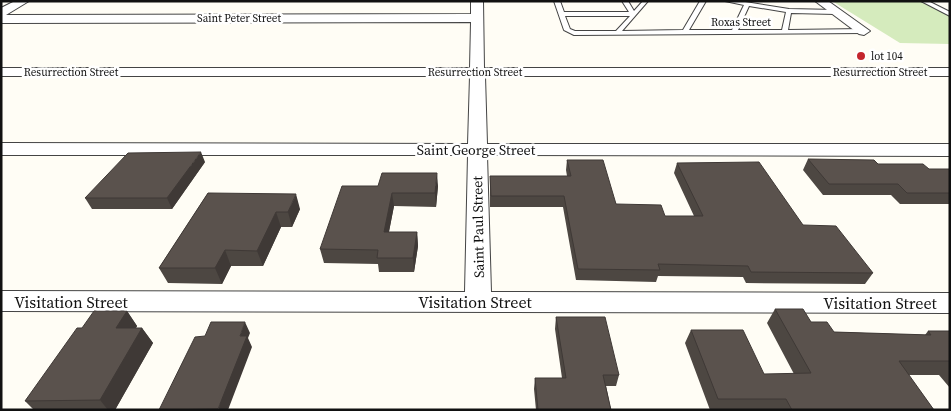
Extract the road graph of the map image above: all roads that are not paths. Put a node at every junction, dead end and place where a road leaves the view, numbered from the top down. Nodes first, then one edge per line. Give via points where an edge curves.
1 (24, 1) edge
2 (557, 1) edge
3 (625, 1) edge
4 (646, 1) edge
5 (703, 1) edge
6 (727, 1) edge
7 (820, 1) edge
8 (923, 1) edge
9 (747, 4) junction
10 (477, 10) edge
11 (788, 11) junction
12 (836, 12) junction
13 (1, 13) edge
14 (562, 14) junction
15 (633, 14) junction
16 (950, 14) edge
17 (1, 19) edge
18 (864, 31) joint
19 (618, 32) junction
20 (685, 32) junction
21 (734, 32) junction
22 (785, 32) junction
23 (1, 72) edge
24 (476, 72) junction
25 (950, 72) edge
26 (1, 150) edge
27 (477, 150) junction
28 (950, 150) edge
29 (1, 302) edge
30 (478, 302) junction
31 (950, 303) edge

1 - 13 street
2 - 14 lane
3 - 15 lane
4 - 15 lane
5 - 20 lane
6 - 9 lane
7 - 12 street
8 - 16 lane
9 - 11 lane
9 - 21 lane
10 - 17 street, Saint Peter Street
10 - 24 street, Saint Paul Street
11 - 12 lane
11 - 22 lane
12 - 18 street
14 - 15 lane
14 - 19 lane, Roxas Street via 570,32
15 - 19 lane
18 - 22 lane, Roxas Street
19 - 20 lane, Roxas Street
20 - 21 lane, Roxas Street
21 - 22 lane, Roxas Street
23 - 24 street, Resurrection Street
24 - 25 street, Resurrection Street
24 - 27 street, Saint Paul Street
26 - 27 street, Saint George Street
27 - 28 street, Saint George Street
27 - 30 street, Saint Paul Street
29 - 30 street, Visitation Street
30 - 31 street, Visitation Street

